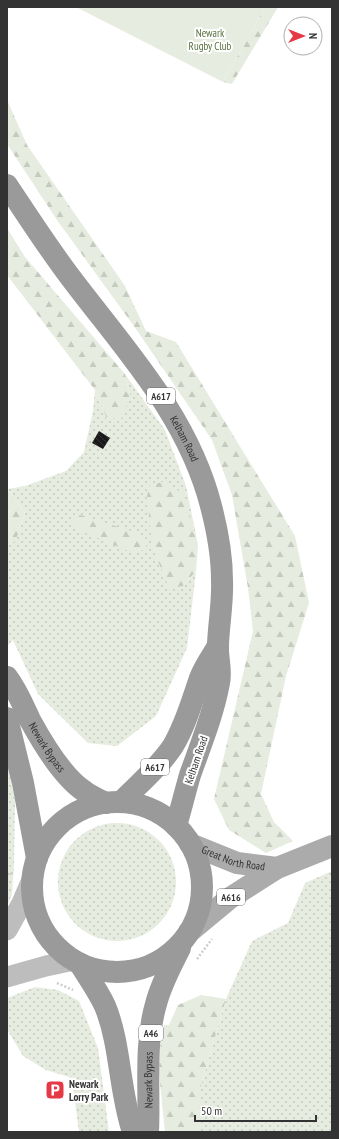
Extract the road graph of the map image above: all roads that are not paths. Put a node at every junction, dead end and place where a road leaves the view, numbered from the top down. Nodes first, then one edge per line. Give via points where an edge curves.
1 (7, 186) edge
2 (218, 646) junction
3 (7, 677) edge
4 (7, 718) edge
5 (113, 802) junction
6 (176, 826) junction
7 (190, 844) junction
8 (332, 846) edge
9 (37, 858) junction
10 (277, 868) junction
11 (32, 880) junction
12 (7, 930) edge
13 (186, 936) junction
14 (77, 962) junction
15 (7, 976) edge
16 (133, 1132) edge
17 (148, 1132) edge

1 - 2 highway, Kelham Road / A617 via 43,241 161,395 185,436 211,506 219,544 222,579
2 - 5 highway, Kelham Road / A617 via 201,677 191,709 173,745 163,759
2 - 6 highway, Kelham Road / A617 via 220,681
3 - 5 highway, Newark Bypass via 45,745 70,778 84,791
4 - 9 highway, Newark Bypass via 23,783
5 - 6 highway, Newark Bypass via 136,804 151,809
5 - 9 highway via 83,809 63,821 48,837
6 - 7 highway, Newark Bypass
7 - 10 main road, Great North Road / A616 via 238,863
7 - 13 highway, Newark Bypass via 198,861 202,888 199,907
8 - 10 main road, Great North Road / A616
9 - 11 highway
10 - 13 main road, Great North Road / A616 via 234,895
11 - 12 main road
11 - 14 highway via 33,898 40,923 55,945
13 - 14 highway via 164,958 140,969 113,972
13 - 17 highway, Newark Bypass / A46 via 166,977 153,1015 148,1056
14 - 15 main road via 46,966
14 - 16 highway, Newark Bypass via 100,997 108,1018 116,1048 125,1105

